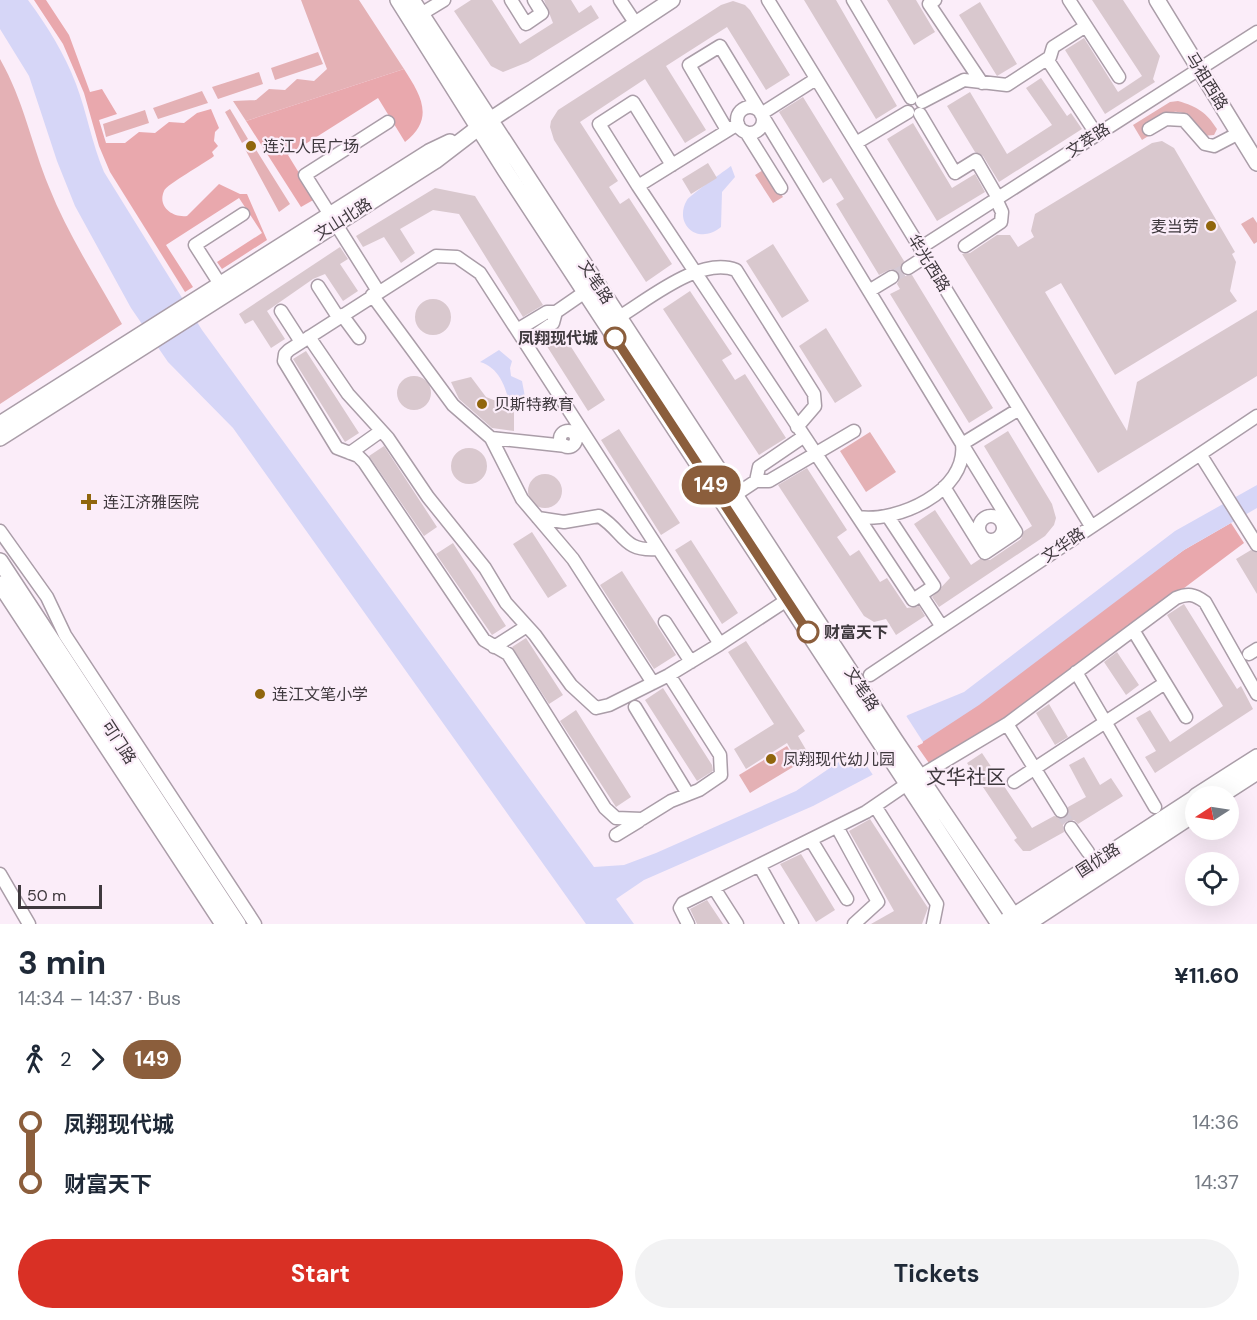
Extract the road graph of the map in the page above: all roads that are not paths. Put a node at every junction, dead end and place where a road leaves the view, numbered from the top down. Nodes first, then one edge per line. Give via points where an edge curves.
1 (398, 0) edge
2 (412, 0) edge
3 (444, 0) edge
4 (511, 0) edge
5 (534, 0) edge
6 (620, 0) edge
7 (672, 0) edge
8 (768, 0) edge
9 (853, 0) edge
10 (935, 0) edge
11 (1069, 0) edge
12 (1157, 0) edge
13 (422, 14) junction
14 (636, 24) junction
15 (1086, 26) junction
16 (1257, 32) edge
17 (1047, 59) junction
18 (1199, 69) junction
19 (1119, 77) dead end
20 (816, 79) junction
21 (982, 83) junction
22 (915, 107) junction
23 (761, 114) junction
24 (388, 122) dead end
25 (484, 124) junction
26 (737, 129) junction
27 (1149, 129) dead end
28 (1239, 133) junction
29 (1097, 135) junction
30 (856, 143) junction
31 (1257, 163) edge
32 (672, 165) junction
33 (638, 186) junction
34 (781, 188) dead end
35 (997, 198) junction
36 (243, 214) dead end
37 (332, 220) junction
38 (965, 246) dead end
39 (922, 252) junction
40 (908, 268) tunnel mouth
41 (693, 272) junction
42 (892, 277) tunnel mouth
43 (318, 286) dead end
44 (223, 289) junction
45 (869, 291) junction
46 (585, 292) junction
47 (375, 293) junction
48 (281, 311) dead end
49 (556, 312) junction
50 (340, 316) junction
51 (619, 317) junction
52 (517, 330) junction
53 (359, 338) dead end
54 (305, 339) junction
55 (525, 342) junction
56 (129, 348) junction
57 (1019, 410) junction
58 (1257, 417) edge
59 (0, 424) edge
60 (381, 430) junction
61 (854, 431) dead end
62 (578, 432) junction
63 (800, 432) junction
64 (0, 438) edge
65 (491, 438) junction
66 (962, 444) junction
67 (350, 453) junction
68 (1200, 454) junction
69 (816, 455) junction
70 (756, 481) junction
71 (944, 487) junction
72 (735, 495) junction
73 (858, 517) junction
74 (538, 518) junction
75 (889, 518) junction
76 (1004, 519) junction
77 (1091, 526) junction
78 (0, 531) edge
79 (978, 536) junction
80 (1257, 545) edge
81 (658, 549) junction
82 (0, 561) edge
83 (0, 584) edge
84 (921, 595) junction
85 (787, 600) junction
86 (5, 603) edge
87 (665, 622) dead end
88 (527, 626) junction
89 (942, 627) junction
90 (1133, 630) junction
91 (65, 635) junction
92 (720, 644) junction
93 (495, 647) junction
94 (62, 654) junction
95 (691, 662) junction
96 (1076, 672) junction
97 (669, 675) junction
98 (870, 675) dead end
99 (653, 683) junction
100 (1165, 683) junction
101 (1257, 694) edge
102 (95, 706) junction
103 (635, 707) dead end
104 (116, 712) junction
105 (1186, 717) dead end
106 (1106, 723) junction
107 (1007, 724) junction
108 (880, 729) junction
109 (1257, 756) edge
110 (899, 758) junction
111 (1035, 770) junction
112 (1257, 772) edge
113 (914, 780) junction
114 (1014, 782) dead end
115 (1212, 786) edge
116 (1235, 786) edge
117 (688, 794) junction
118 (1185, 804) edge
119 (875, 806) junction
120 (1155, 807) dead end
121 (1061, 812) tunnel mouth
122 (642, 819) junction
123 (1185, 820) edge
124 (837, 827) junction
125 (1071, 828) tunnel mouth
126 (616, 835) dead end
127 (811, 840) junction
128 (1088, 852) dead end
129 (759, 866) junction
130 (0, 874) edge
131 (714, 888) junction
132 (847, 899) dead end
133 (1012, 922) edge
134 (29, 924) edge
135 (224, 924) edge
136 (238, 924) edge
137 (255, 924) edge
138 (688, 924) edge
139 (737, 924) edge
140 (792, 924) edge
141 (854, 924) edge
142 (933, 924) edge

1 - 25 main road, 文笔路
2 - 13 main road, 文笔路
3 - 13 street
4 - 5 street via 526,24 542,14
6 - 14 street
7 - 14 main road, 文山北路
8 - 20 street, 华光西路
9 - 22 street
10 - 21 street via 929,4
11 - 15 street
12 - 18 main road, 马祖西路
13 - 25 main road, 文笔路
14 - 25 main road, 文山北路
15 - 17 street via 1053,47
15 - 19 street
16 - 18 street, 文萃路
17 - 21 street via 1006,85
17 - 29 street
18 - 28 main road, 马祖西路
18 - 29 street, 文萃路
20 - 23 street
20 - 30 street, 华光西路
21 - 22 street via 957,81
22 - 30 street
22 - 35 street via 955,172 975,160
23 - 26 street via 761,126 755,132
23 - 26 street via 755,108 740,112
23 - 26 street via 720,45 689,65
23 - 45 street
24 - 37 street via 305,175
25 - 37 main road, 文山北路 via 435,161
25 - 46 main road, 文笔路
25 - 51 main road, 文笔路
26 - 32 street
26 - 34 street
27 - 28 street via 1166,119 1184,120 1205,144 1214,146
28 - 31 main road, 马祖西路
29 - 35 street, 文萃路
30 - 39 street, 华光西路
32 - 33 street
32 - 33 street via 633,102 598,124
33 - 41 street
35 - 38 street via 1001,222
35 - 39 street, 文萃路
36 - 44 street via 195,245
37 - 44 main road, 文山北路
37 - 47 street
39 - 40 street, 文萃路
39 - 57 street, 华光西路
41 - 51 street
41 - 63 street
41 - 63 street via 726,266 736,270 814,394 815,406
42 - 45 street
43 - 50 street
44 - 56 main road, 文山北路
45 - 66 street
46 - 49 street
46 - 85 main road, 文笔路
47 - 50 street
47 - 52 street via 436,256 457,257 480,273
47 - 65 street via 453,405
48 - 54 street
49 - 52 street via 547,312
49 - 55 street via 553,323
50 - 53 street
50 - 54 street
51 - 72 main road, 文笔路 via 681,400
52 - 55 street
54 - 60 street
54 - 67 street via 285,354 284,362 337,448
55 - 62 street
56 - 59 main road
56 - 64 main road
57 - 66 street
57 - 77 street, 华光西路
58 - 68 street, 文华路
60 - 67 street
60 - 88 street
61 - 69 street
62 - 65 street via 561,435 566,446
62 - 81 street
63 - 69 street
63 - 70 street via 759,467
65 - 74 street via 522,499
66 - 71 street via 956,474
66 - 76 street
67 - 93 street via 364,462 484,640
68 - 77 street, 文华路
68 - 80 street
69 - 70 street via 769,481
69 - 73 street
70 - 72 street
71 - 75 street via 912,509
71 - 79 street
72 - 108 main road, 文笔路 via 836,637
73 - 75 street
73 - 84 street via 913,600
74 - 81 street via 564,522 599,516 629,545 643,550
74 - 99 street via 573,559
75 - 84 street via 934,586
76 - 79 street via 983,519
76 - 79 street via 1016,532 985,553
77 - 89 street, 文华路
78 - 91 street via 48,597
81 - 92 street
82 - 94 main road, 可门路
83 - 86 main road, 可门路
84 - 89 street
85 - 92 street
85 - 108 main road, 文笔路
86 - 135 main road, 可门路
87 - 95 street
88 - 93 street
88 - 99 street via 571,685 596,708
89 - 98 street, 文华路
90 - 96 street
90 - 100 street
90 - 101 street via 1176,598 1196,595 1204,602
91 - 94 main road
91 - 104 street
92 - 95 street
93 - 122 street via 508,654 610,814 623,820
94 - 102 main road, 可门路
95 - 97 street
96 - 106 street
96 - 107 street
97 - 99 street
97 - 117 street via 720,755 720,777
100 - 105 street
100 - 106 street
102 - 104 main road
102 - 136 main road, 可门路
103 - 117 street
104 - 137 street
106 - 111 street
106 - 120 street
107 - 111 street
107 - 113 street
108 - 110 main road, 文笔路
108 - 110 main road, 文笔路 via 900,736
109 - 115 main road, 国优路
110 - 113 main road, 文笔路
111 - 114 street
111 - 121 street
112 - 116 main road
113 - 119 street
113 - 133 main road, 文笔路
117 - 122 street
118 - 133 main road, 国优路
119 - 124 street
119 - 142 street via 937,904
122 - 126 street
123 - 133 main road, 国优路
124 - 127 street
124 - 141 street via 878,902
125 - 128 street
127 - 129 street
127 - 132 street
129 - 131 street
129 - 140 street
130 - 134 street
131 - 138 street via 683,903 680,908
131 - 139 street

